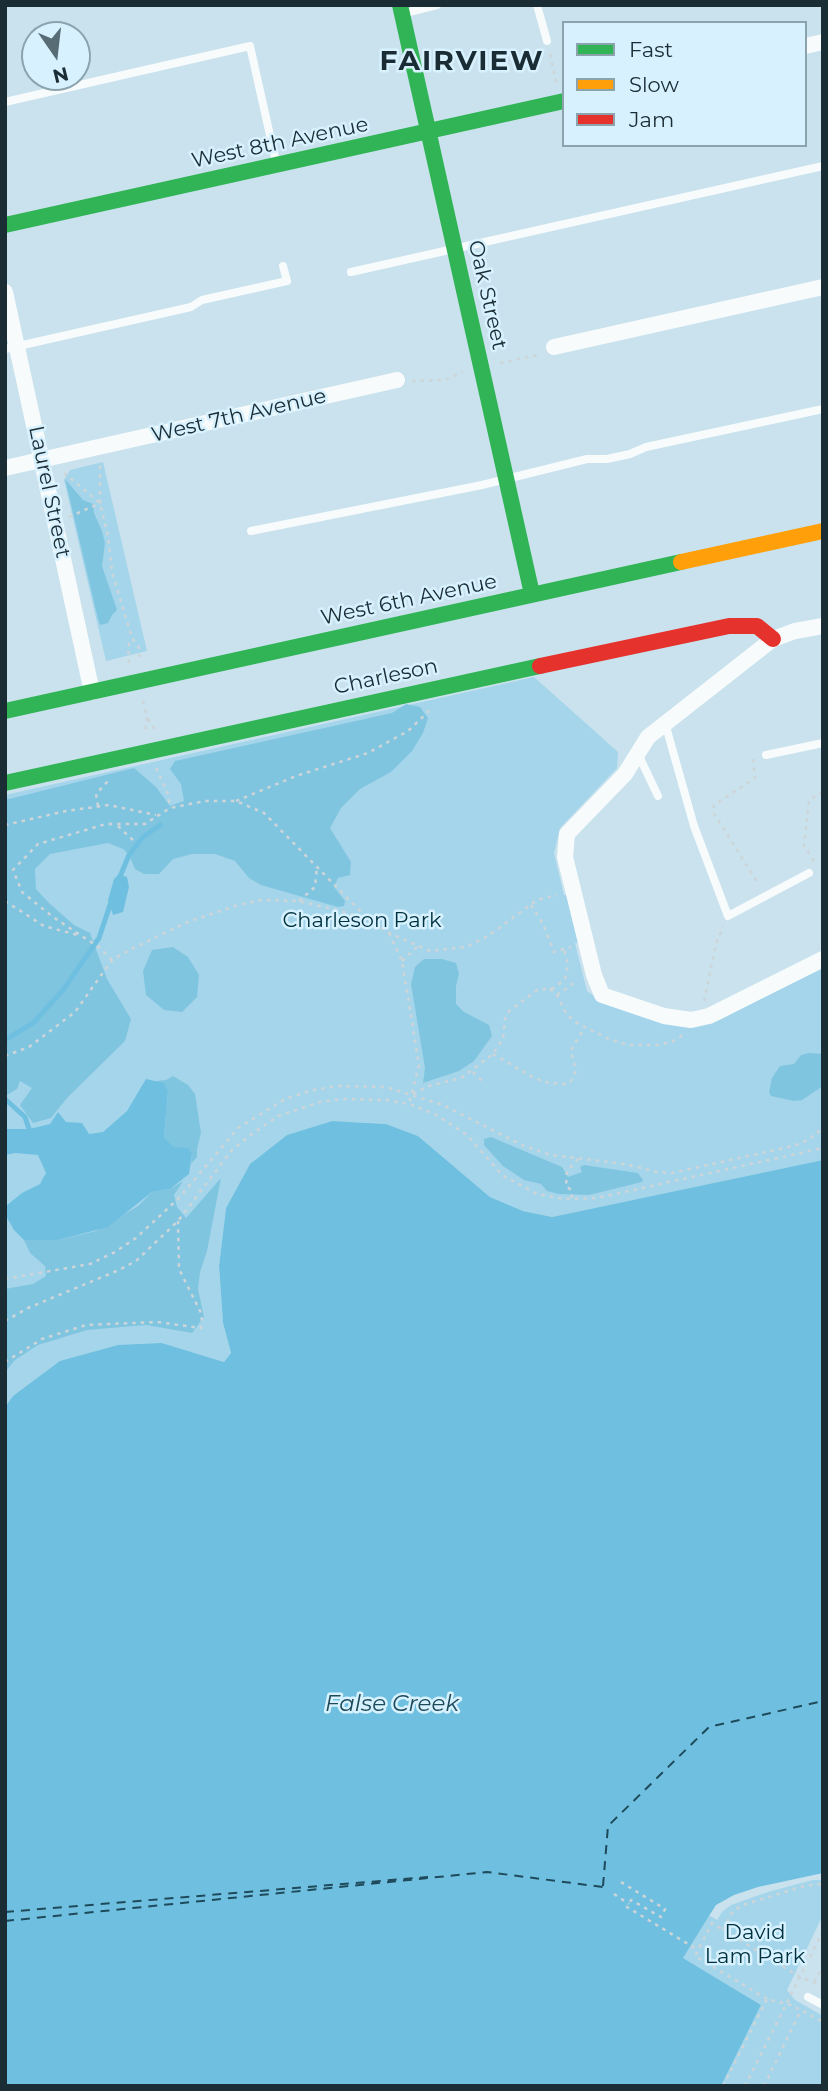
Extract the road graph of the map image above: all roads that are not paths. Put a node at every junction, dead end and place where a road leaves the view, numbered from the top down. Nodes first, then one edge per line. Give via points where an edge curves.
1 (437, 5) edge
2 (537, 5) edge
3 (401, 9) edge
4 (547, 41) road end
5 (562, 101) edge
6 (5, 102) edge
7 (429, 132) junction
8 (277, 165) junction
9 (823, 166) edge
10 (5, 225) edge
11 (455, 248) junction
12 (283, 266) dead end
13 (351, 272) dead end
14 (823, 287) edge
15 (5, 292) edge
16 (554, 347) road end
17 (11, 348) edge
18 (397, 380) road end
19 (823, 409) edge
20 (43, 460) junction
21 (5, 468) edge
22 (507, 479) junction
23 (251, 531) dead end
24 (823, 531) edge
25 (532, 594) junction
26 (823, 626) edge
27 (773, 639) junction
28 (92, 692) junction
29 (5, 711) edge
30 (665, 723) junction
31 (823, 743) edge
32 (637, 753) junction
33 (766, 755) road end
34 (5, 783) edge
35 (658, 796) dead end
36 (809, 873) dead end
37 (823, 958) edge
38 (808, 1997) road end
39 (823, 2005) edge

1 - 3 lane
2 - 4 lane
3 - 7 main road, Oak Street
5 - 7 main road, West 8th Avenue
6 - 8 lane via 250,46
7 - 8 main road, West 8th Avenue
7 - 11 main road, Oak Street
8 - 10 main road, West 8th Avenue
9 - 11 lane
11 - 13 lane
11 - 22 main road, Oak Street
12 - 17 lane via 287,281
14 - 16 street
15 - 17 street, Laurel Street
17 - 20 street, Laurel Street
18 - 20 street, West 7th Avenue
19 - 22 lane
20 - 21 street, West 7th Avenue
20 - 28 street, Laurel Street
22 - 23 lane
22 - 25 main road, Oak Street
24 - 25 main road, West 6th Avenue
25 - 28 main road, West 6th Avenue
26 - 27 street
27 - 30 street
27 - 34 main road, Charleson via 757,626 729,626
28 - 29 main road, West 6th Avenue
30 - 32 street
30 - 36 lane via 694,826 728,916
31 - 33 lane
32 - 35 lane
32 - 37 street via 625,774 567,834 565,857 602,995 691,1020 709,1016
38 - 39 lane

